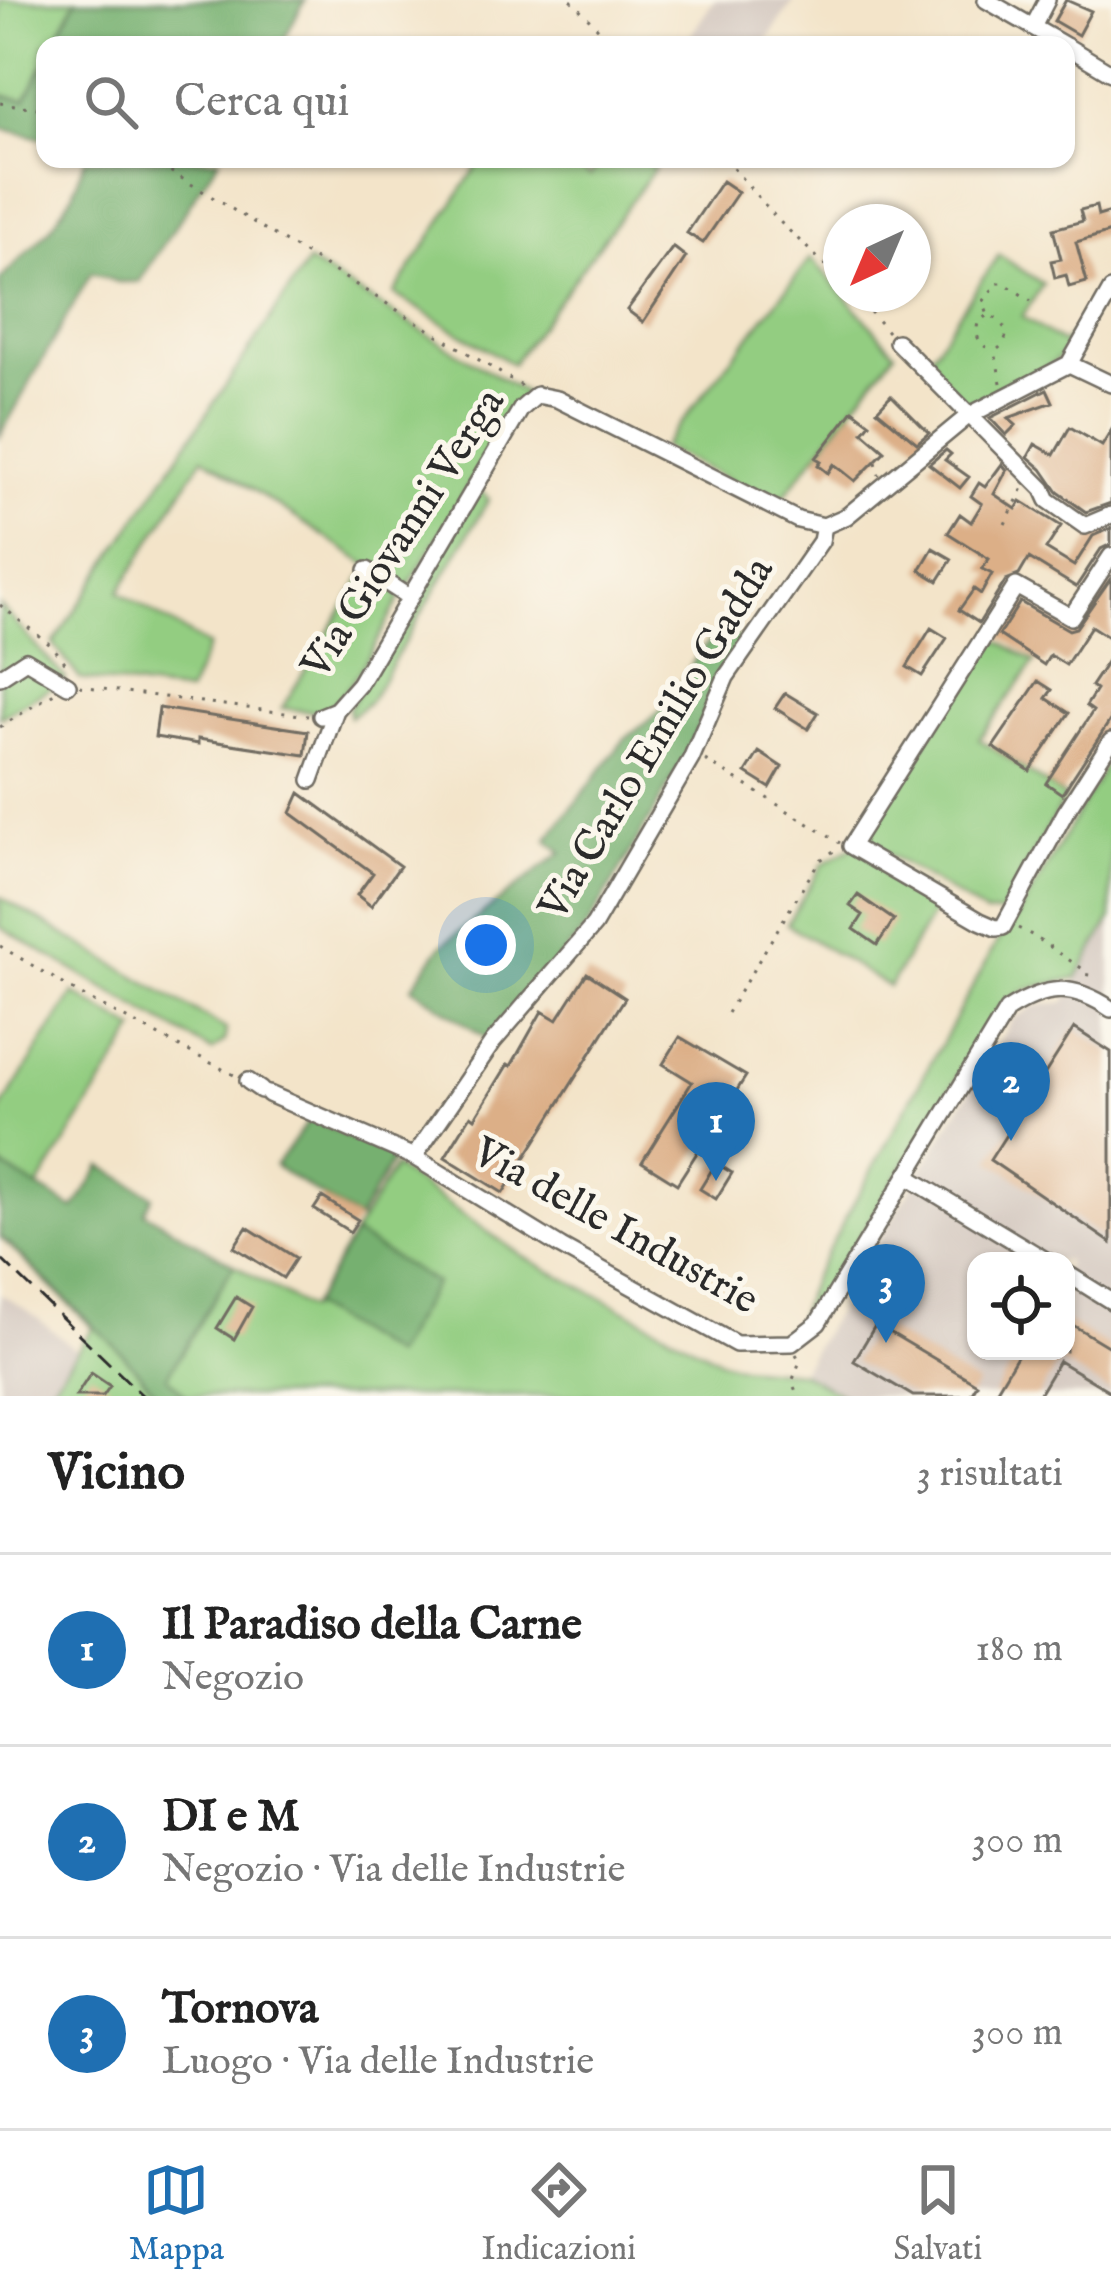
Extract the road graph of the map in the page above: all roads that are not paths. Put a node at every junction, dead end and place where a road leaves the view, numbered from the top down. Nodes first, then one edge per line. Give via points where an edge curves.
1 (986, 0) edge
2 (1048, 0) edge
3 (1033, 27) junction
4 (1048, 36) edge
5 (1075, 52) edge
6 (1111, 73) edge
7 (1111, 290) edge
8 (897, 341) road end
9 (1069, 364) junction
10 (1111, 384) edge
11 (968, 416) junction
12 (1111, 515) edge
13 (824, 526) junction
14 (1111, 556) edge
15 (367, 570) dead end
16 (410, 598) junction
17 (0, 676) edge
18 (71, 685) road end
19 (1111, 741) edge
20 (311, 780) dead end
21 (1111, 1009) edge
22 (264, 1089) road end
23 (414, 1157) junction
24 (908, 1177) junction
25 (1032, 1252) edge
26 (1075, 1278) edge
27 (1111, 1300) edge

1 - 3 street
2 - 3 street
3 - 4 street
5 - 6 street
7 - 9 street
8 - 11 street
9 - 10 street
9 - 11 street
11 - 12 street via 1048,500 1085,526
11 - 13 street via 861,507
13 - 16 street, Via Giovanni Verga via 537,395 521,409
13 - 23 street, Via Carlo Emilio Gadda via 726,677 693,753 594,926 493,1042
14 - 19 street via 1071,617 1016,586 847,845 1003,927
15 - 16 street
16 - 20 street, Via Giovanni Verga via 359,684 328,713
17 - 18 street via 26,660
21 - 24 street, Via delle Industrie via 1085,992 1055,991 1007,1010
22 - 23 street, Via delle Industrie
23 - 24 street, Via delle Industrie via 736,1344 792,1343 818,1324
24 - 25 street
26 - 27 street

